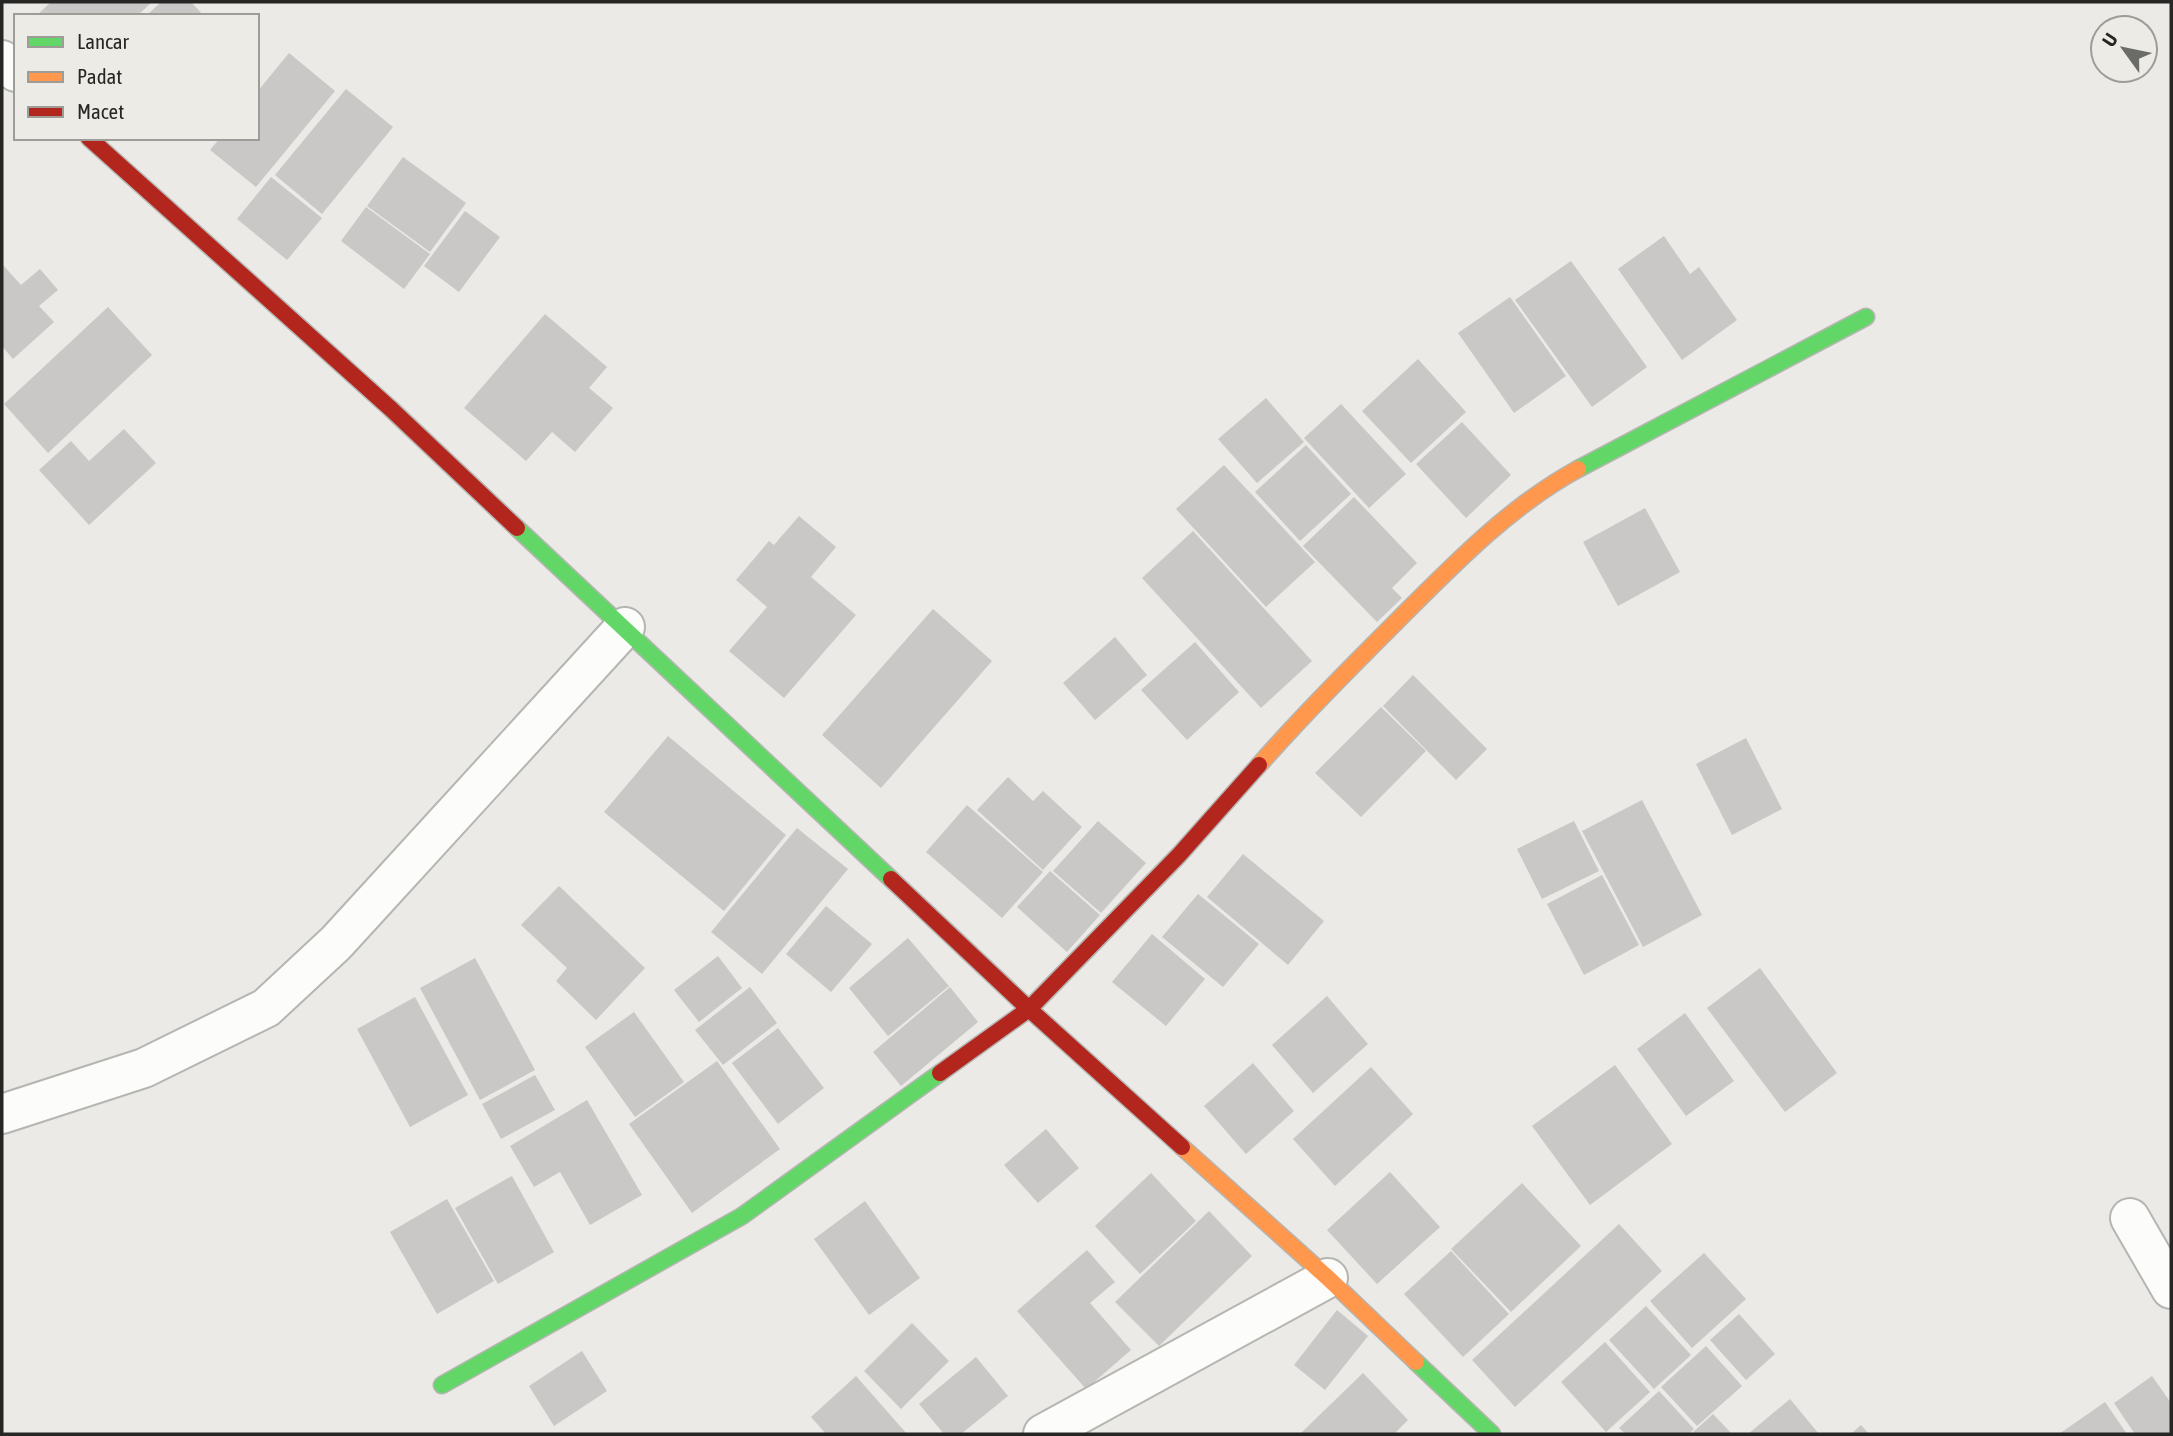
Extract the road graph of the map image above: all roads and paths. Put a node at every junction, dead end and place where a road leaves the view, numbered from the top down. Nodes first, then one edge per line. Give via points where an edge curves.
1 (91, 140) edge
2 (1866, 317) dead end
3 (625, 627) junction
4 (1029, 1009) junction
5 (2, 1114) edge
6 (2130, 1218) dead end
7 (1328, 1278) junction
8 (2171, 1289) edge
9 (442, 1385) dead end
10 (1043, 1434) edge
11 (1492, 1434) edge

1 - 3 street
2 - 4 street via 1549,485 1465,553 1304,714 1179,855
3 - 4 street
3 - 5 street via 336,943 266,1008 144,1068
4 - 7 street
4 - 9 street via 742,1216
6 - 8 street
7 - 10 street
7 - 11 street

